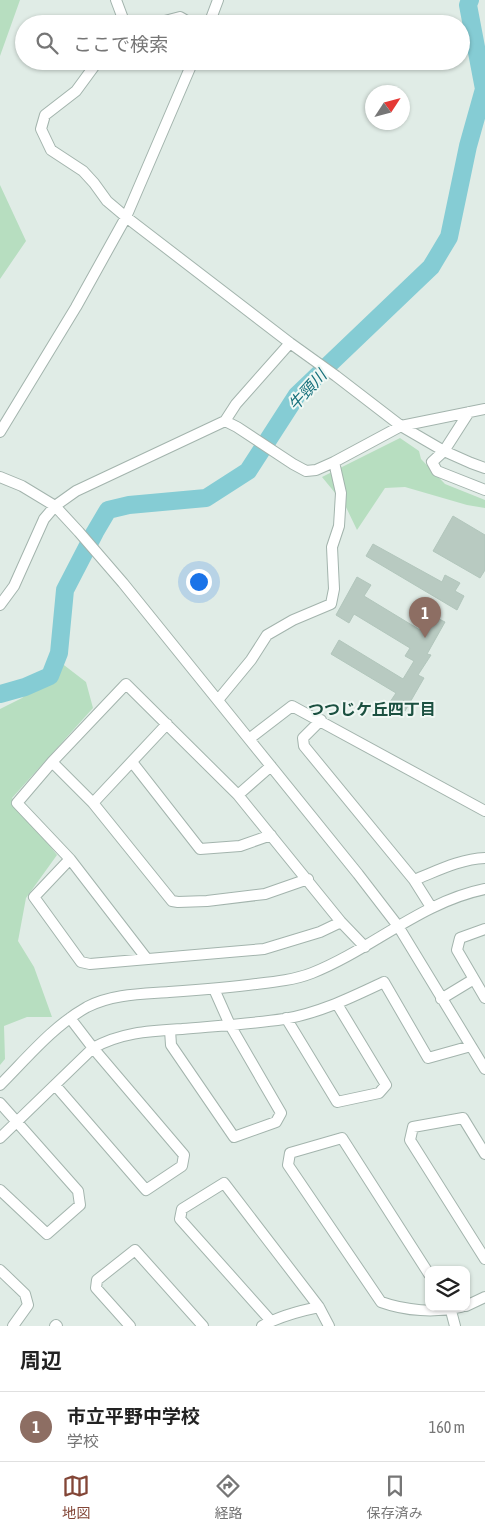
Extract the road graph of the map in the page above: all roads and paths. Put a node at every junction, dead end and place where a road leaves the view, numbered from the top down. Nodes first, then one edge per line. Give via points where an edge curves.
1 (116, 0) edge
2 (218, 0) edge
3 (122, 15) edge
4 (212, 15) edge
5 (91, 70) edge
6 (189, 70) edge
7 (126, 217) junction
8 (290, 343) junction
9 (485, 409) edge
10 (469, 412) junction
11 (225, 421) junction
12 (401, 426) junction
13 (0, 432) edge
14 (444, 451) junction
15 (334, 462) junction
16 (485, 468) edge
17 (0, 477) edge
18 (485, 490) edge
19 (55, 506) junction
20 (0, 605) edge
21 (218, 700) junction
22 (320, 720) junction
23 (167, 724) junction
24 (249, 739) junction
25 (52, 762) junction
26 (132, 762) junction
27 (271, 766) junction
28 (238, 795) junction
29 (93, 803) junction
30 (485, 812) edge
31 (271, 835) junction
32 (485, 858) edge
33 (70, 859) junction
34 (308, 879) junction
35 (414, 880) junction
36 (485, 892) edge
37 (431, 907) junction
38 (341, 922) junction
39 (398, 926) junction
40 (485, 929) edge
41 (365, 947) junction
42 (147, 959) junction
43 (474, 980) junction
44 (214, 989) junction
45 (441, 998) junction
46 (485, 998) edge
47 (337, 1004) junction
48 (70, 1018) junction
49 (286, 1018) junction
50 (230, 1024) junction
51 (170, 1030) junction
52 (471, 1046) junction
53 (93, 1048) junction
54 (485, 1069) edge
55 (55, 1085) junction
56 (0, 1086) edge
57 (0, 1103) edge
58 (17, 1121) junction
59 (0, 1138) edge
60 (485, 1154) edge
61 (0, 1190) edge
62 (485, 1259) edge
63 (425, 1268) edge
64 (0, 1270) edge
65 (485, 1297) edge
66 (470, 1304) edge
67 (319, 1307) junction
68 (425, 1311) edge
69 (454, 1311) edge
70 (267, 1323) edge
71 (14, 1326) edge
72 (130, 1326) edge
73 (203, 1326) edge
74 (330, 1326) edge
75 (455, 1326) edge

1 - 3 street
2 - 4 street
5 - 7 street via 76,91 45,115 41,129 50,150 83,171 107,201
6 - 7 street
7 - 8 street
7 - 13 street
8 - 11 street
8 - 12 street
9 - 10 street
10 - 12 street
10 - 14 street
11 - 15 street via 306,471
11 - 19 street via 76,491
12 - 14 street
12 - 15 street
14 - 16 street
14 - 18 street via 432,462 437,470
15 - 21 street via 341,493 339,526 332,547 334,589 331,604 267,635
17 - 19 street
19 - 20 street via 44,519 14,586
19 - 21 street via 104,560
21 - 24 street
22 - 24 street via 292,706
22 - 30 street
22 - 35 street via 303,738 304,746
23 - 25 street via 126,684
23 - 26 street
23 - 28 street
24 - 27 street
25 - 29 street
25 - 33 street via 17,803
26 - 29 street
26 - 31 street via 200,849 240,846
27 - 28 street
27 - 39 street
28 - 31 street
29 - 34 street via 172,901 207,901 265,894
31 - 34 street
32 - 35 street via 451,865
33 - 42 street
33 - 42 street via 34,897 81,962
34 - 38 street
35 - 37 street
36 - 37 street via 459,895
37 - 39 street
38 - 41 street
38 - 42 street via 264,949
39 - 41 street
39 - 45 street
40 - 43 street via 460,938 457,950
41 - 44 street via 311,973
43 - 45 street
43 - 46 street
44 - 48 street via 134,994 108,999
44 - 50 street
45 - 52 street
47 - 49 street
47 - 49 street via 386,1085 379,1093 337,1102
47 - 52 street via 384,982 428,1058
48 - 53 street
48 - 56 street
49 - 50 street
50 - 51 street
50 - 51 street via 281,1114 276,1122 234,1137 171,1045
51 - 53 street via 133,1033 107,1040
52 - 54 street
53 - 55 street
53 - 55 street via 184,1155 182,1166 146,1190
55 - 58 street
57 - 58 street
58 - 59 street
58 - 61 street via 78,1192 80,1205 47,1234
60 - 62 street via 463,1118 414,1126 410,1140
63 - 68 street via 342,1138 290,1153 288,1165 381,1302
64 - 71 street via 25,1294 28,1305
65 - 66 street
67 - 70 street
67 - 70 street via 224,1183 182,1209 180,1219
67 - 74 street
69 - 75 street
72 - 73 street via 96,1288 97,1280 135,1250

